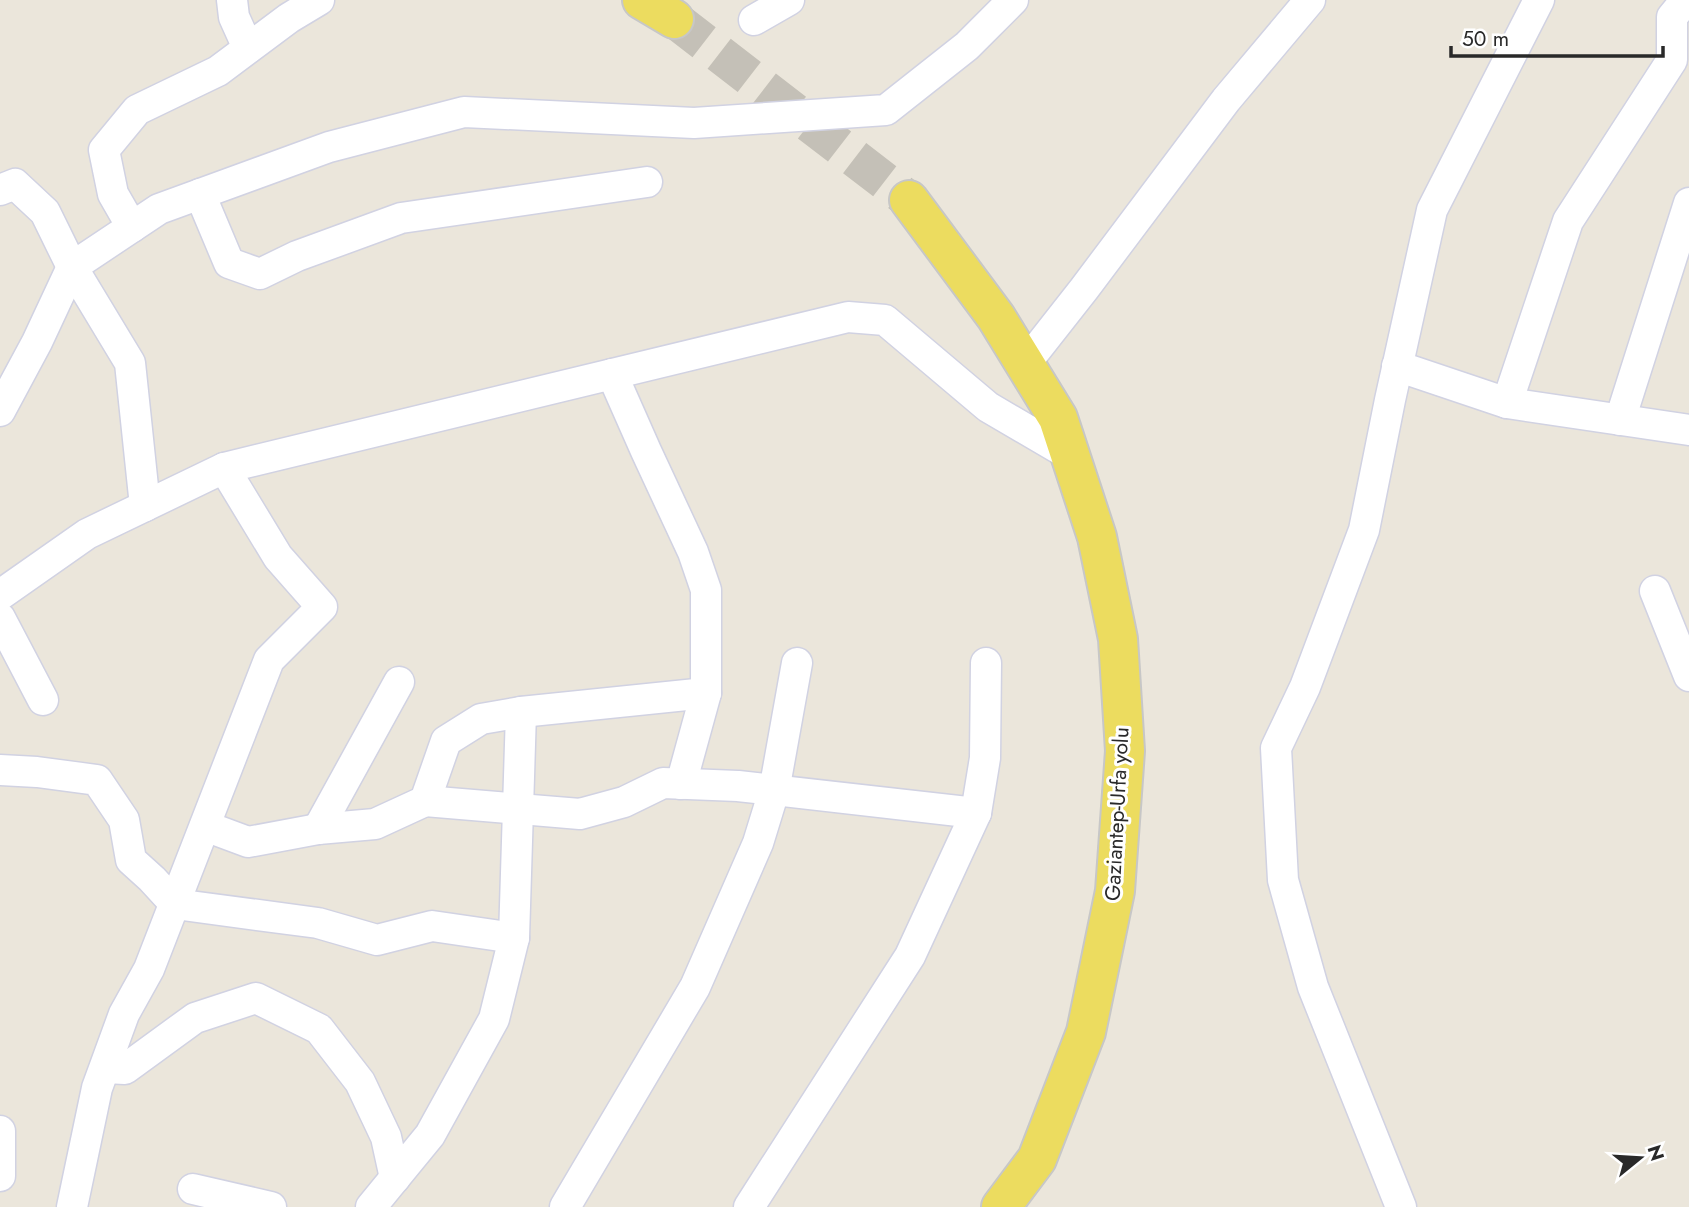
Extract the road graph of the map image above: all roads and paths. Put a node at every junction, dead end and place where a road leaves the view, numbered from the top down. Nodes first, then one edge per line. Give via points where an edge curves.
1 (232, 0) edge
2 (319, 0) edge
3 (789, 0) edge
4 (1013, 0) edge
5 (1310, 0) edge
6 (1539, 0) edge
7 (1686, 0) edge
8 (754, 20) dead end
9 (248, 48) junction
10 (647, 182) dead end
11 (0, 190) edge
12 (200, 194) junction
13 (909, 200) tunnel mouth
14 (1689, 203) edge
15 (132, 227) junction
16 (72, 267) junction
17 (1025, 364) junction
18 (1397, 366) junction
19 (612, 374) junction
20 (1507, 403) junction
21 (0, 411) edge
22 (1620, 420) junction
23 (1689, 430) edge
24 (1070, 455) junction
25 (224, 468) junction
26 (145, 506) junction
27 (1655, 591) dead end
28 (0, 596) edge
29 (0, 618) edge
30 (797, 663) dead end
31 (986, 663) dead end
32 (1689, 676) edge
33 (399, 682) dead end
34 (706, 693) junction
35 (43, 700) dead end
36 (521, 712) junction
37 (0, 770) edge
38 (681, 784) junction
39 (774, 791) junction
40 (425, 801) junction
41 (518, 810) junction
42 (975, 813) junction
43 (205, 826) junction
44 (318, 829) junction
45 (175, 904) junction
46 (514, 938) junction
47 (104, 1068) junction
48 (0, 1131) edge
49 (0, 1176) edge
50 (395, 1178) junction
51 (193, 1189) dead end
52 (72, 1207) edge
53 (271, 1207) edge
54 (371, 1207) edge
55 (565, 1207) edge
56 (749, 1207) edge
57 (1001, 1207) edge
58 (1401, 1207) edge

1 - 9 street
2 - 9 street
3 - 8 street
4 - 12 street via 968,46 886,110 694,123 464,112 329,147
5 - 17 street via 1226,100
6 - 18 street via 1432,210
7 - 20 street via 1672,18 1672,60 1568,221
9 - 15 street via 218,71 137,110 104,150 113,194
10 - 12 street via 401,218 260,274 229,263
11 - 16 street via 15,184 45,212
12 - 15 street via 159,209
13 - 17 main road, Gaziantep-Urfa yolu
14 - 22 street
15 - 16 street
16 - 21 street
16 - 26 street via 130,363
17 - 24 main road, Gaziantep-Urfa yolu via 1058,418
18 - 20 street
18 - 58 street via 1364,530 1305,687 1276,748 1283,880 1313,987
19 - 24 street via 848,317 885,320 988,407
19 - 25 street
19 - 34 street via 706,590
20 - 22 street
22 - 23 street
24 - 57 main road, Gaziantep-Urfa yolu via 1097,537 1118,639 1125,751 1115,891 1086,1032 1037,1159
25 - 26 street
25 - 43 street via 278,557 322,607 269,660
26 - 28 street via 86,534
27 - 32 street
29 - 35 street
30 - 39 street
31 - 42 street via 985,758
33 - 44 street
34 - 36 street
34 - 38 street
36 - 40 street via 481,719 446,741
36 - 41 street
37 - 45 street via 97,780 124,820 131,860
38 - 39 street
38 - 41 street via 663,783 624,802 580,814
39 - 42 street
39 - 55 street via 758,843 695,988
40 - 41 street
40 - 44 street via 375,824
41 - 46 street
42 - 56 street via 910,956
43 - 44 street via 248,842
43 - 45 street
45 - 46 street via 318,923 377,940 432,926
45 - 47 street
46 - 50 street via 494,1019 430,1135
47 - 50 street via 125,1069 195,1018 256,998 319,1029 360,1082 386,1137
47 - 52 street
48 - 49 street
50 - 54 street
51 - 53 street

